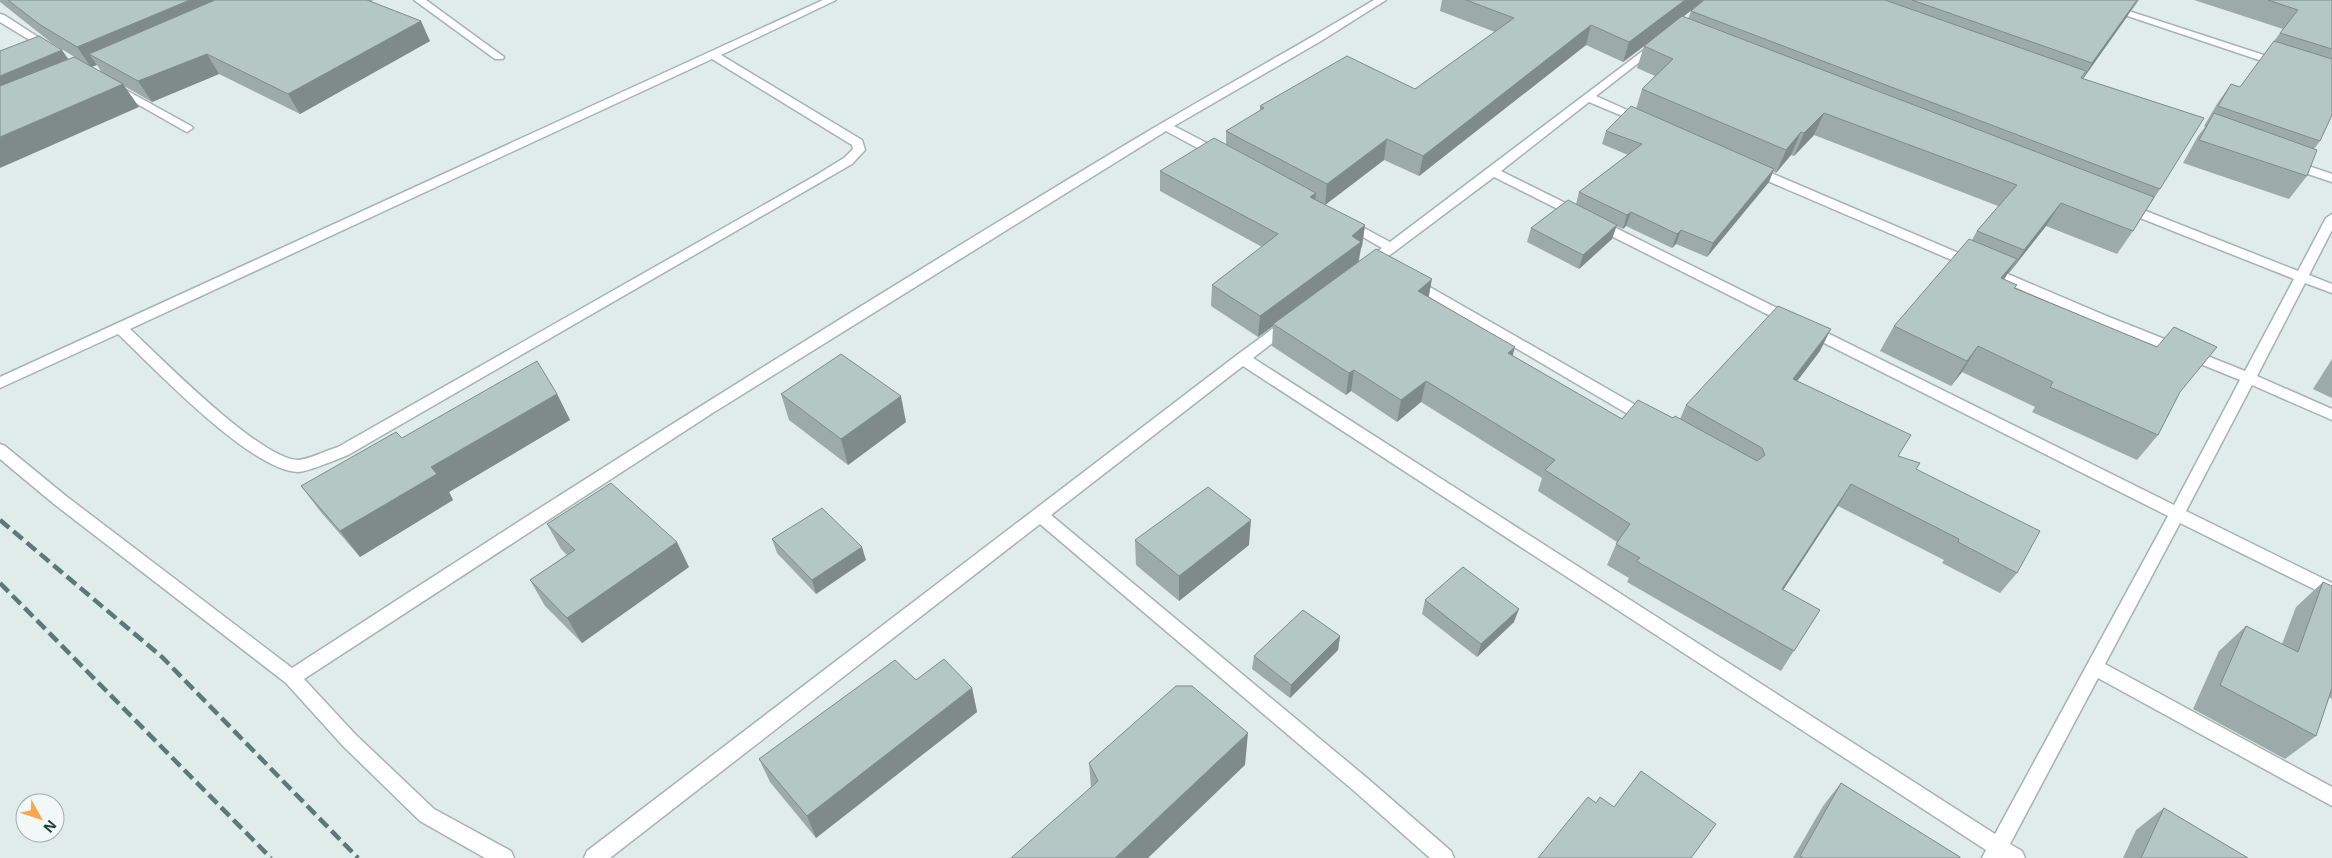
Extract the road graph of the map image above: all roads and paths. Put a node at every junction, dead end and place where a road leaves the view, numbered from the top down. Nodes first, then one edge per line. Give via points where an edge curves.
1 (419, 0) edge
2 (831, 0) edge
3 (1381, 0) edge
4 (2085, 0) edge
5 (0, 16) edge
6 (1664, 37) edge
7 (57, 52) edge
8 (712, 54) junction
9 (499, 57) dead end
10 (2295, 68) edge
11 (106, 82) edge
12 (1588, 97) junction
13 (1166, 126) junction
14 (187, 128) dead end
15 (1658, 128) edge
16 (2277, 158) edge
17 (1235, 164) edge
18 (1738, 164) edge
19 (1493, 172) junction
20 (2332, 178) edge
21 (2116, 204) edge
22 (2332, 218) edge
23 (1339, 220) edge
24 (1391, 248) junction
25 (1376, 259) junction
26 (1360, 271) edge
27 (2301, 277) junction
28 (2332, 289) edge
29 (1297, 318) edge
30 (119, 327) junction
31 (1242, 358) junction
32 (2249, 378) junction
33 (0, 383) edge
34 (2332, 415) edge
35 (1659, 425) edge
36 (0, 450) edge
37 (2177, 514) junction
38 (1040, 515) junction
39 (2332, 591) edge
40 (2095, 667) junction
41 (292, 678) junction
42 (2332, 797) edge
43 (1995, 853) edge
44 (504, 858) edge
45 (594, 858) edge
46 (1444, 858) edge
47 (2015, 858) edge

1 - 9 street
2 - 8 street
3 - 13 street
4 - 10 street
5 - 7 street
6 - 12 street
8 - 30 street
8 - 30 street via 858,143 859,150 848,162 343,451 298,466 275,459 238,436
11 - 14 street
12 - 15 street
12 - 19 street
13 - 17 street
13 - 41 street via 813,342 495,543
16 - 20 street
18 - 32 street via 2099,318
19 - 24 street
19 - 37 street
21 - 27 street
22 - 27 street
23 - 24 street
24 - 25 street
25 - 26 street
25 - 35 street
27 - 28 street
27 - 32 street
29 - 31 street
30 - 33 street
31 - 38 street
31 - 43 street
32 - 34 street
32 - 37 street
36 - 41 street
37 - 39 street
37 - 40 street
38 - 45 street
38 - 46 street
40 - 42 street
40 - 43 street
41 - 44 street via 349,740 427,815
43 - 47 street

